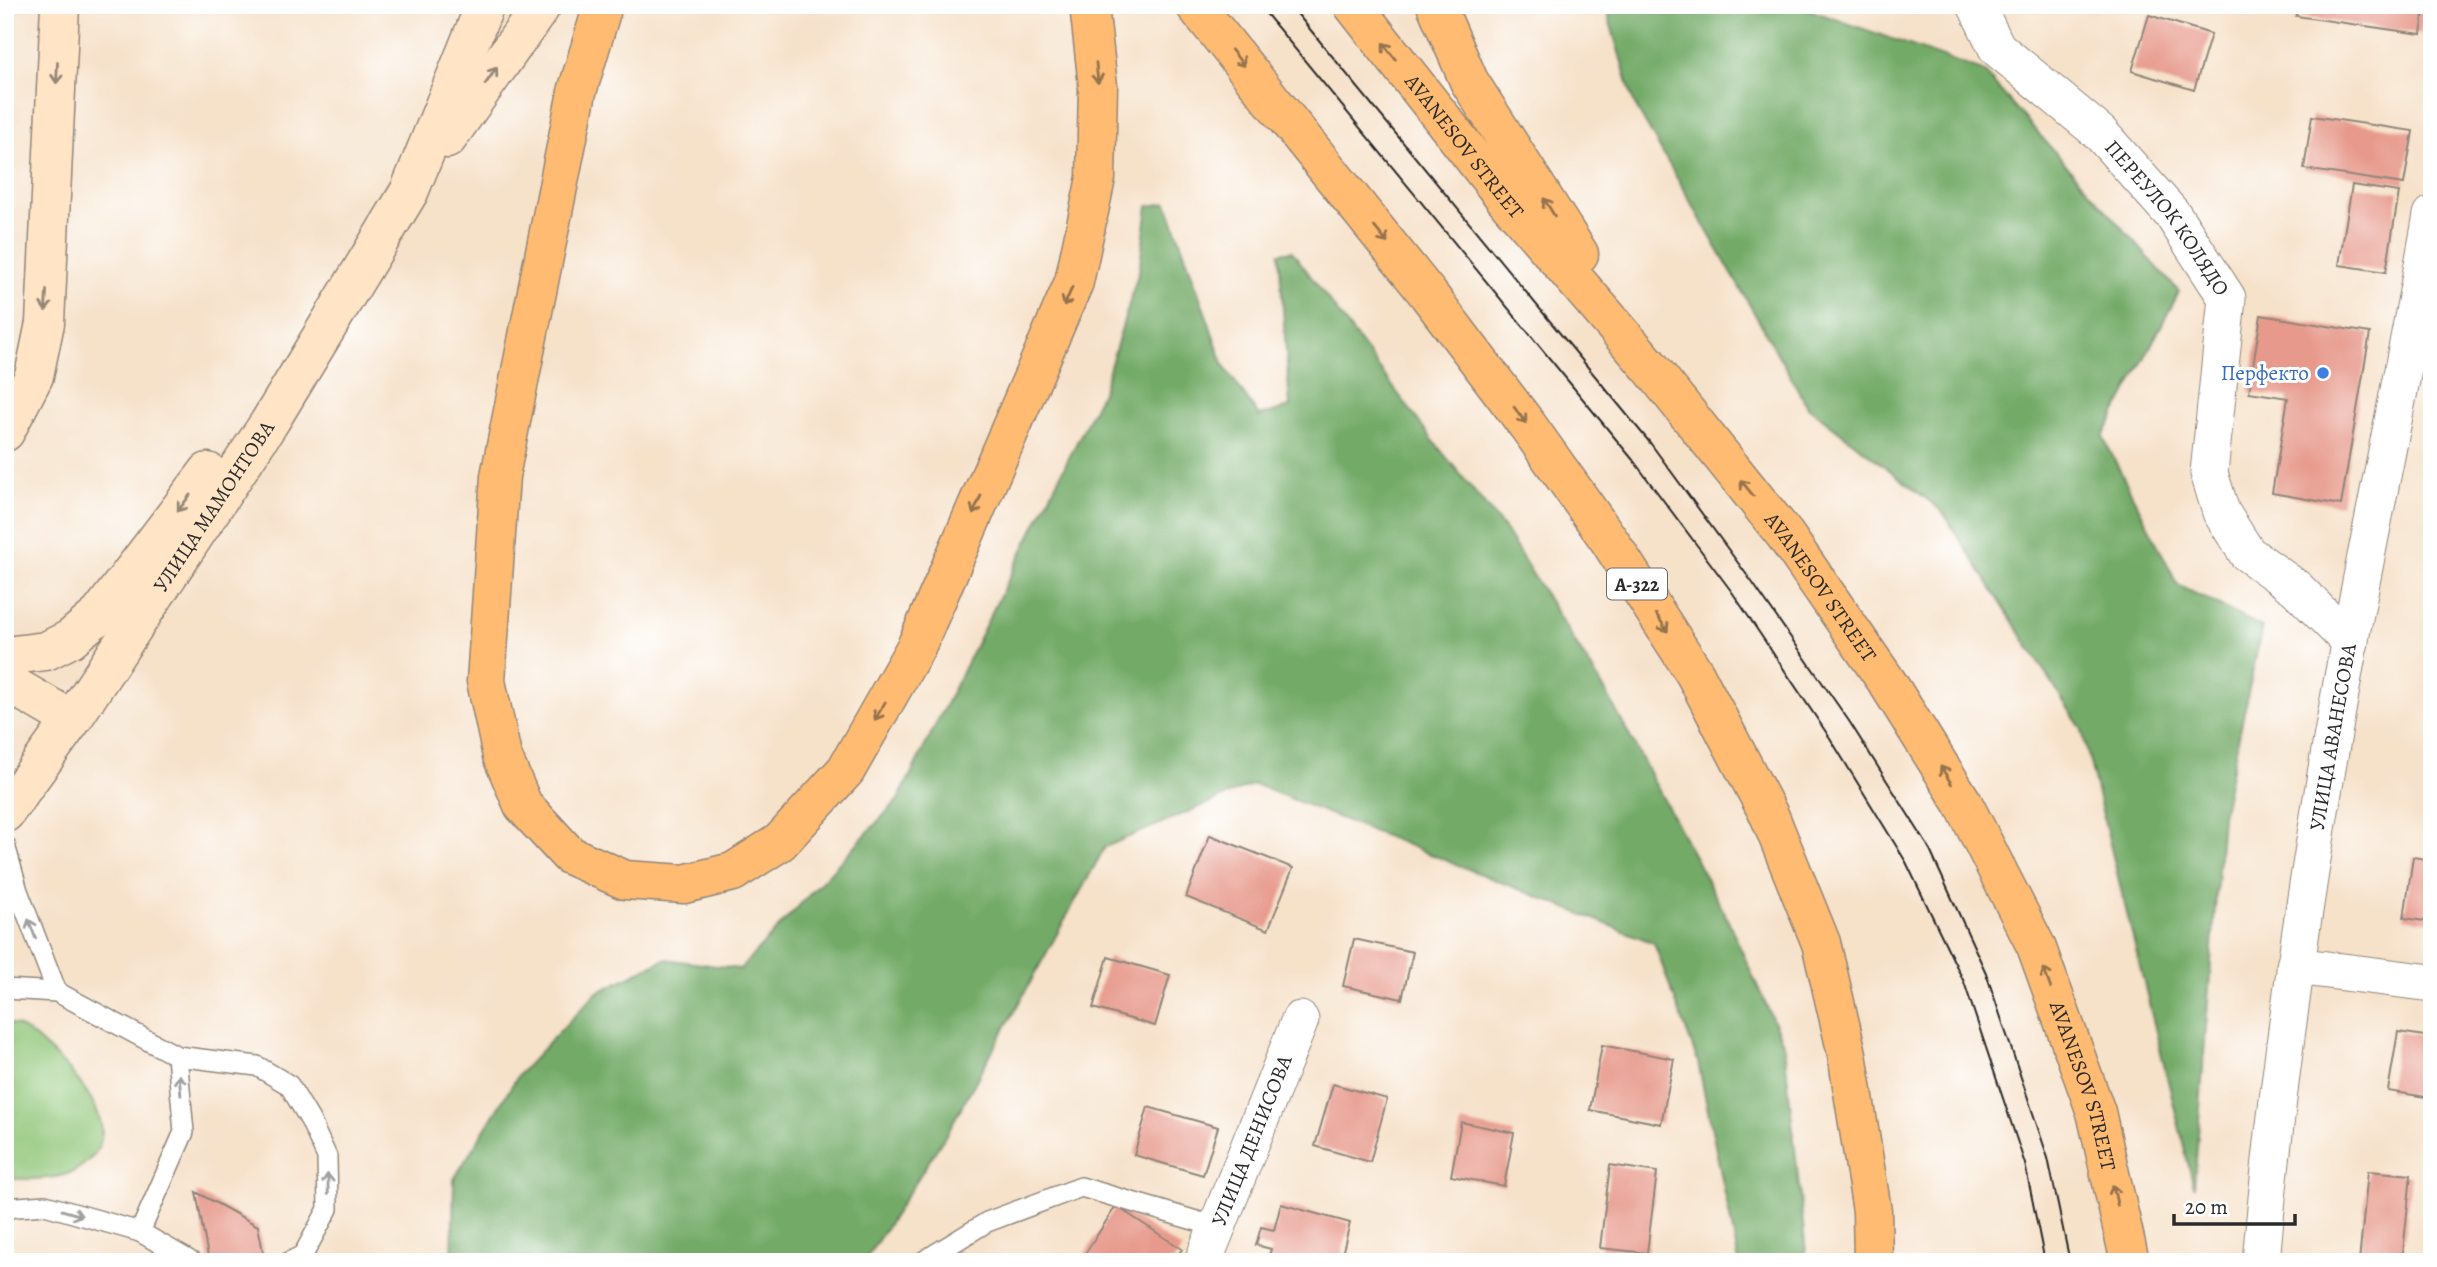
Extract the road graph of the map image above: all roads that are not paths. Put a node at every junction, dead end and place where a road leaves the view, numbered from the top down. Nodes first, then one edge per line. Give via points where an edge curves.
1 (60, 5) edge
2 (485, 5) edge
3 (542, 5) edge
4 (603, 5) edge
5 (1089, 5) edge
6 (1195, 5) edge
7 (1353, 5) edge
8 (1436, 5) edge
9 (1976, 5) edge
10 (409, 192) junction
11 (2432, 215) edge
12 (1651, 368) junction
13 (269, 423) junction
14 (5, 432) edge
15 (2350, 642) junction
16 (5, 656) edge
17 (5, 681) edge
18 (72, 720) junction
19 (5, 813) edge
20 (5, 845) edge
21 (2295, 966) junction
22 (2432, 982) edge
23 (5, 989) edge
24 (57, 992) junction
25 (1300, 1020) dead end
26 (177, 1056) junction
27 (5, 1208) edge
28 (1217, 1227) junction
29 (140, 1232) junction
30 (192, 1262) edge
31 (289, 1262) edge
32 (922, 1262) edge
33 (1203, 1262) edge
34 (1873, 1262) edge
35 (2130, 1262) edge
36 (2261, 1262) edge

1 -> 14 main road via 45,323 34,376
2 - 10 main road
10 -> 3 main road
5 -> 4 highway via 1098,86 1096,178 1074,282 917,645 846,770 780,842 733,872 684,884 625,880 569,855 523,805 502,756 486,681 500,476 577,92
6 -> 34 highway, А-322 via 1428,293 1528,426 1609,540 1695,674 1770,817 1821,943 1847,1054 1872,1212
12 -> 7 highway, AVANESOV STREET via 1508,202
12 -> 8 highway via 1469,81
9 - 15 street, ПЕРЕУЛОК КОЛЯДО via 1997,48 2100,133 2173,215 2227,298 2209,472 2221,512 2247,553 2296,588
10 - 13 main road, УЛИЦА МАМОНТОВА
11 - 15 street, УЛИЦА АВАНЕСОВА
35 -> 12 highway, AVANESOV STREET via 2096,1112 2036,946 1963,803 1887,682 1785,535
13 -> 16 main road via 216,462 100,614 70,639 46,651
13 - 18 main road, УЛИЦА МАМОНТОВА
15 - 21 street, УЛИЦА АВАНЕСОВА
17 - 18 main road
18 - 19 main road, УЛИЦА МАМОНТОВА
24 -> 20 lane
21 - 22 street
21 - 36 street, УЛИЦА АВАНЕСОВА via 2272,1134
23 - 24 lane
24 - 26 lane
25 - 28 street, УЛИЦА ДЕНИСОВА
29 -> 26 lane via 184,1132
31 -> 26 lane via 303,1255 328,1209 327,1157 310,1120 289,1085 257,1066
27 -> 29 lane via 45,1205
28 - 32 lane via 1081,1187 987,1222
28 - 33 street, УЛИЦА ДЕНИСОВА
29 - 30 lane

